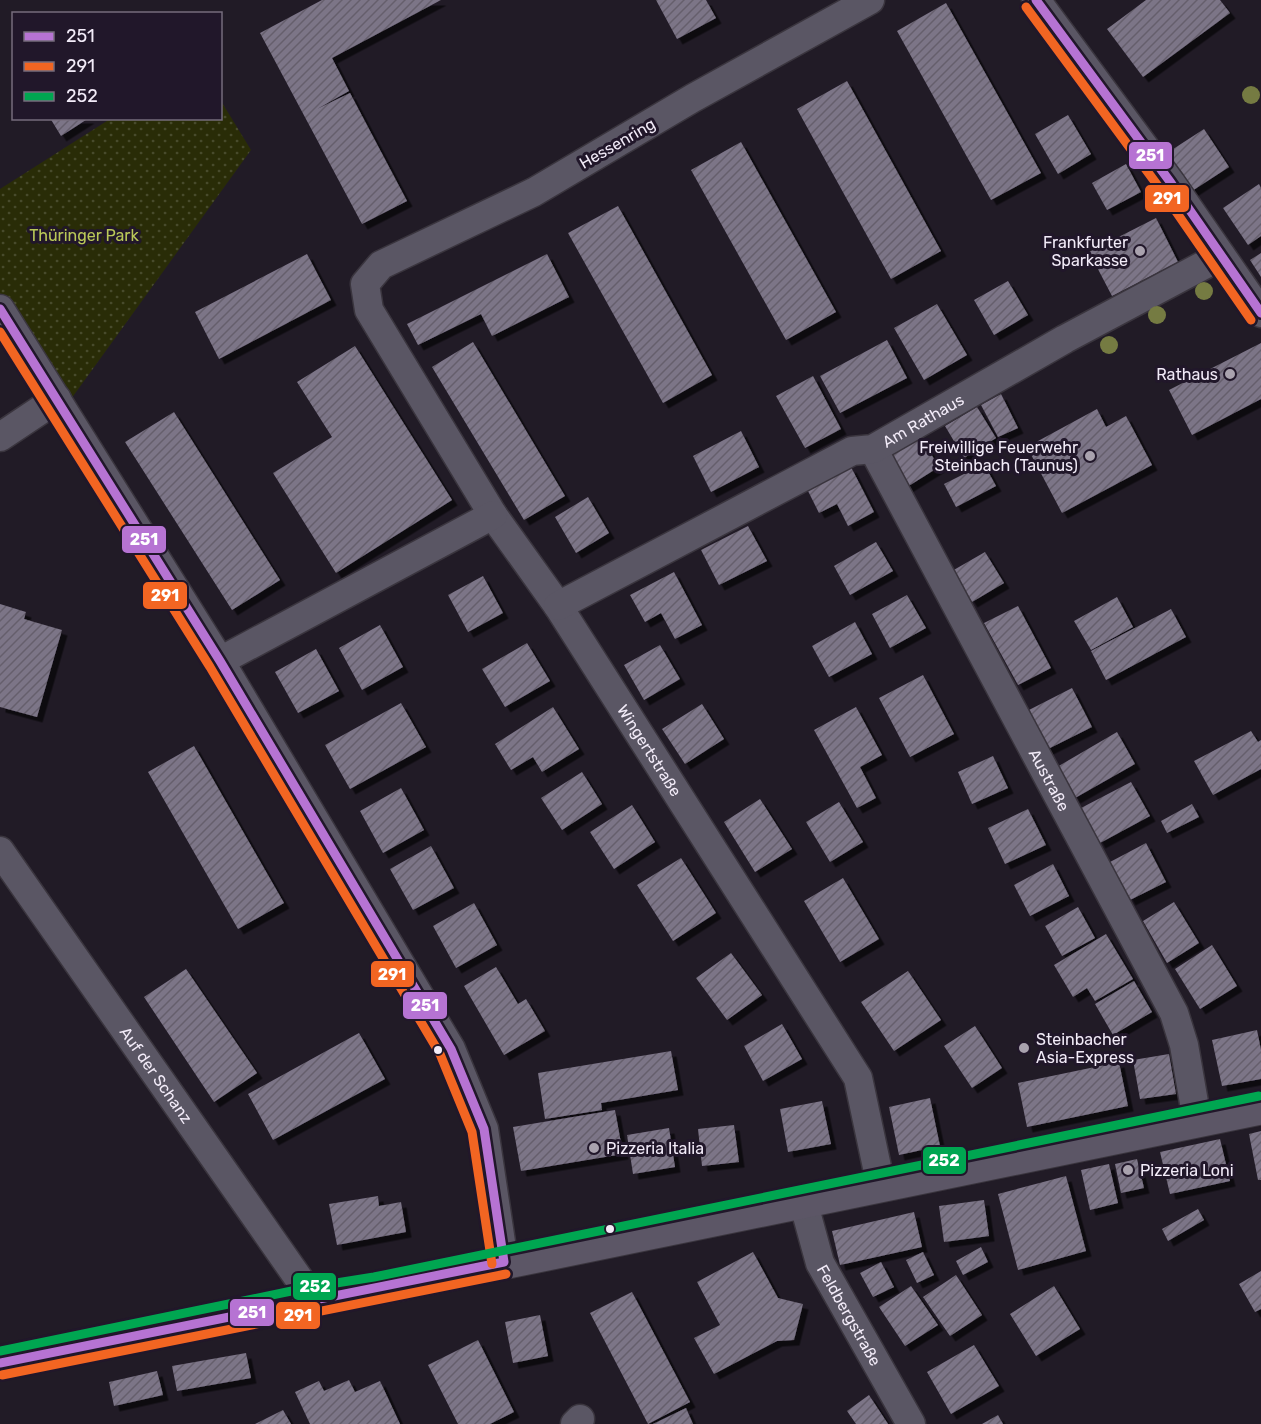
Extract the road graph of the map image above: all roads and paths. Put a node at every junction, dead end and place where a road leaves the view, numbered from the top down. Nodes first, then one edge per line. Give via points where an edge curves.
1 (870, 0) edge
2 (1036, 0) edge
3 (1221, 256) junction
4 (365, 284) joint
5 (0, 309) edge
6 (1261, 314) edge
7 (57, 399) junction
8 (0, 437) edge
9 (873, 449) junction
10 (493, 515) junction
11 (558, 606) junction
12 (220, 661) junction
13 (0, 850) edge
14 (1261, 1108) edge
15 (1197, 1120) junction
16 (881, 1186) junction
17 (803, 1201) junction
18 (504, 1262) junction
19 (313, 1299) junction
20 (0, 1363) edge
21 (911, 1424) edge

1 - 4 street, Hessenring via 534,192 381,265
2 - 3 street
3 - 6 street
3 - 9 street, Am Rathaus via 1065,339
4 - 10 street, Wingertstraße via 369,310
5 - 7 street
7 - 8 street
7 - 12 street
9 - 11 street, Am Rathaus via 852,451
9 - 15 street, Austraße via 1174,1012
10 - 11 street, Wingertstraße
10 - 12 street
11 - 16 street, Wingertstraße via 858,1078
12 - 18 street via 451,1049 484,1130
13 - 19 street, Auf der Schanz
14 - 15 main road
15 - 16 main road
16 - 17 main road
17 - 18 main road
17 - 21 street, Feldbergstraße via 820,1263
18 - 19 main road
19 - 20 main road

